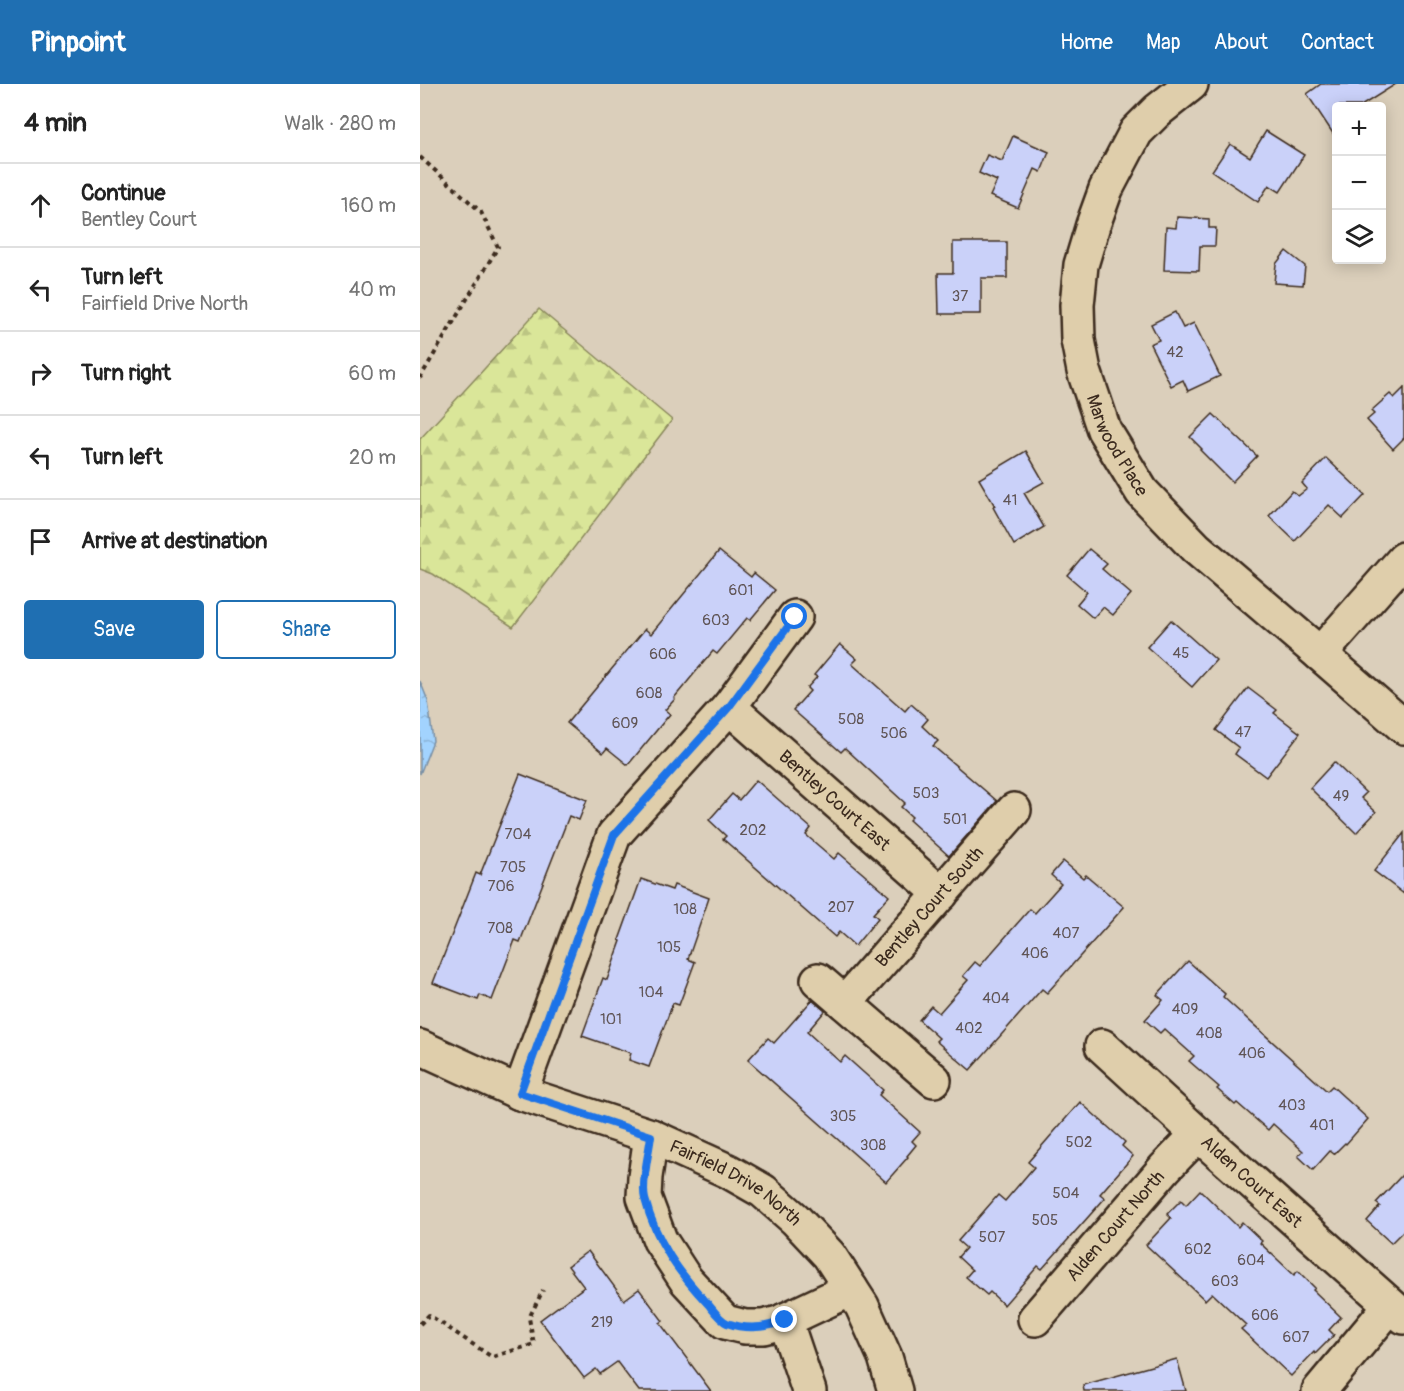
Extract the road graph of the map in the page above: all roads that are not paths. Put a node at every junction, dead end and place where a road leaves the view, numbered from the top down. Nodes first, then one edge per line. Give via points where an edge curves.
1 (1191, 84) edge
2 (1404, 560) edge
3 (795, 617) dead end
4 (1320, 654) junction
5 (729, 707) junction
6 (1404, 727) edge
7 (1014, 810) dead end
8 (941, 894) junction
9 (818, 980) dead end
10 (845, 1004) junction
11 (1102, 1046) dead end
12 (420, 1047) edge
13 (934, 1080) dead end
14 (520, 1093) junction
15 (1198, 1134) junction
16 (651, 1136) junction
17 (851, 1289) junction
18 (1397, 1311) edge
19 (1035, 1319) dead end
20 (785, 1320) junction
21 (809, 1391) edge
22 (895, 1391) edge
23 (1318, 1391) edge

1 - 4 street, Marwood Place via 1136,132 1092,225 1081,265 1077,305 1084,371 1104,430 1142,492 1196,548
2 - 4 street
3 - 5 street
4 - 6 street, Marwood Place
5 - 8 street, Bentley Court East
5 - 14 street via 614,835
7 - 8 street, Bentley Court South
8 - 10 street, Bentley Court South
9 - 10 street
10 - 13 street
11 - 15 street, Alden Court East
12 - 14 street, Fairfield Drive North
14 - 16 street, Fairfield Drive North
15 - 18 street, Alden Court East
15 - 19 street, Alden Court North
16 - 17 street, Fairfield Drive North via 763,1191 829,1255
16 - 20 street via 644,1197 660,1240 686,1280 725,1322 763,1327
17 - 20 street
17 - 22 street, Fairfield Drive North via 885,1357
18 - 23 street
20 - 21 street

